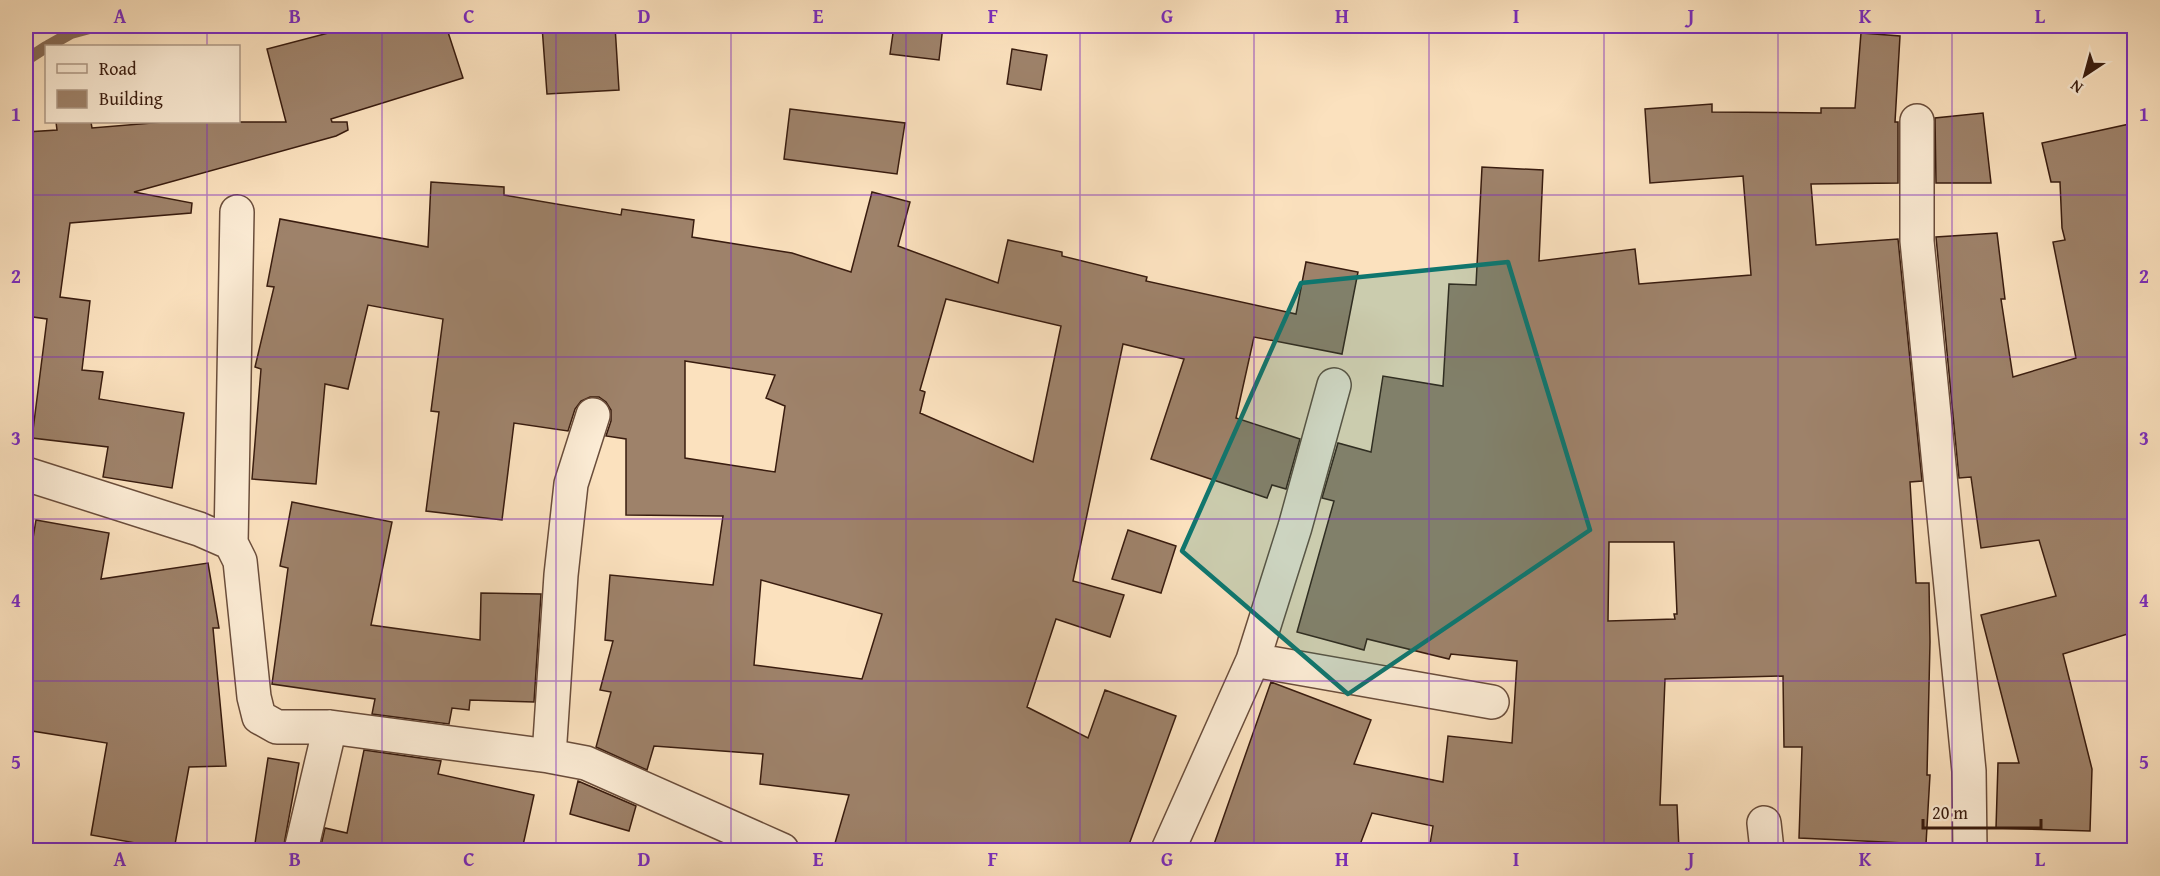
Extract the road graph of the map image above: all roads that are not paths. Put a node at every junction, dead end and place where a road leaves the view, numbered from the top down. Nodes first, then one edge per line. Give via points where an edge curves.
1 (1917, 121) dead end
2 (237, 212) dead end
3 (1334, 385) dead end
4 (592, 415) dead end
5 (26, 474) edge
6 (231, 543) junction
7 (1253, 660) junction
8 (1492, 702) dead end
9 (330, 727) junction
10 (549, 756) junction
11 (301, 850) edge
12 (782, 850) edge
13 (1168, 850) edge
14 (1970, 850) edge

1 - 14 street via 1917,241 1969,771
2 - 6 street
3 - 7 street
4 - 10 street via 571,484
5 - 6 street via 199,529
6 - 9 street via 240,561 259,717 277,727
7 - 8 street
7 - 13 street
9 - 10 street
9 - 11 street
10 - 12 street via 586,763

